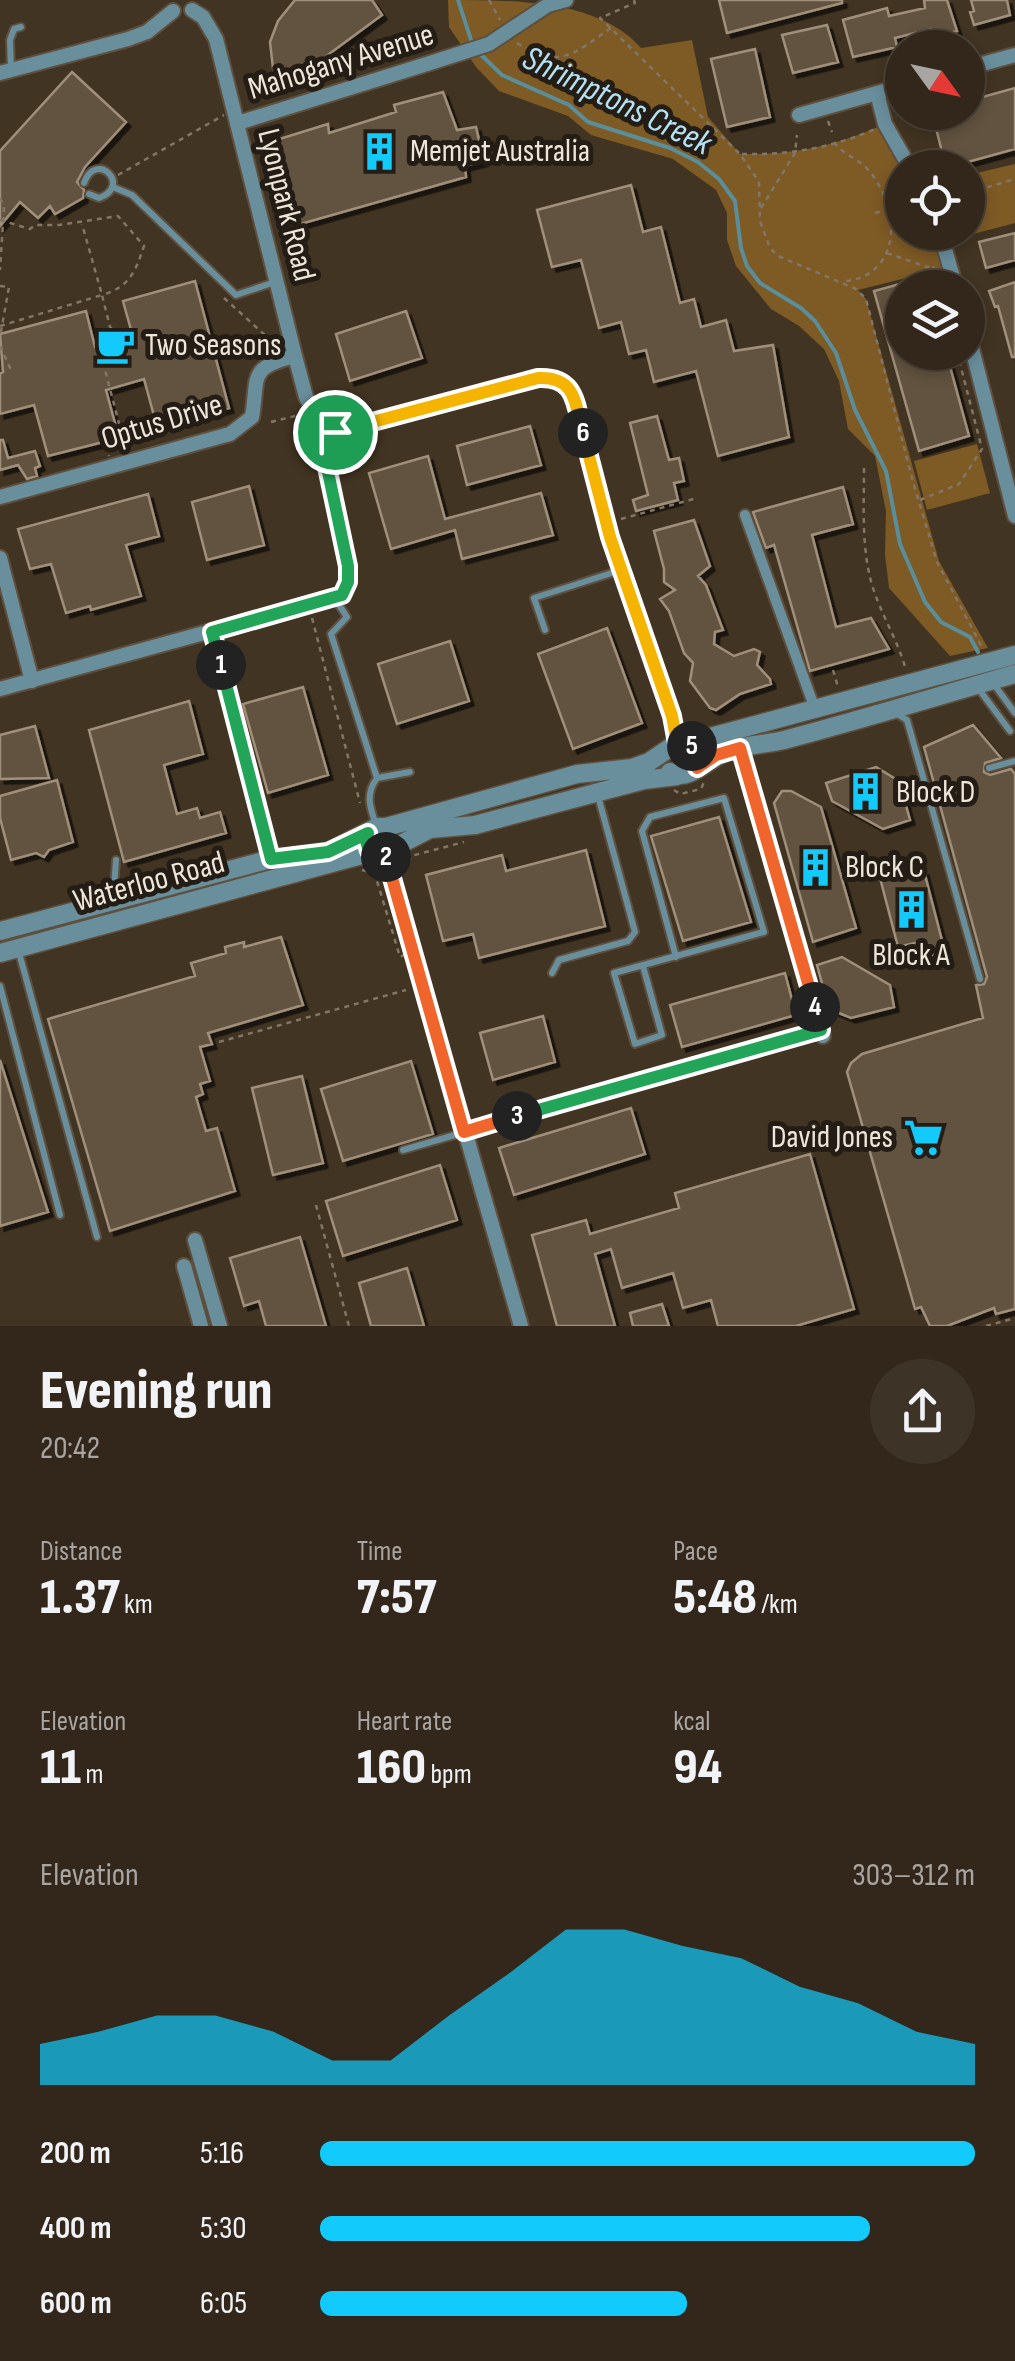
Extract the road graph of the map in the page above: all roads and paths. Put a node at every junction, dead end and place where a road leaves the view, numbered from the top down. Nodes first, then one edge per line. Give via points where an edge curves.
1 (489, 0) edge
2 (566, 0) edge
3 (634, 0) edge
4 (194, 5) edge
5 (170, 6) edge
6 (21, 27) dead end
7 (511, 27) junction
8 (612, 28) junction
9 (517, 44) dead end
10 (1015, 55) edge
11 (985, 63) edge
12 (6, 72) edge
13 (885, 91) edge
14 (877, 93) junction
15 (800, 115) dead end
16 (236, 116) junction
17 (827, 120) dead end
18 (885, 124) joint
19 (832, 132) dead end
20 (797, 135) dead end
21 (834, 142) junction
22 (795, 153) junction
23 (740, 154) junction
24 (1015, 179) edge
25 (113, 182) junction
26 (84, 184) dead end
27 (985, 188) edge
28 (89, 194) dead end
29 (0, 198) edge
30 (885, 204) edge
31 (759, 210) junction
32 (885, 211) edge
33 (875, 214) dead end
34 (2, 220) edge
35 (81, 223) junction
36 (888, 250) edge
37 (887, 254) junction
38 (0, 270) edge
39 (935, 270) edge
40 (860, 278) junction
41 (277, 282) junction
42 (840, 282) junction
43 (0, 286) edge
44 (862, 294) junction
45 (102, 295) junction
46 (224, 298) dead end
47 (1, 325) edge
48 (0, 337) edge
49 (0, 346) edge
50 (130, 349) dead end
51 (292, 357) junction
52 (103, 362) dead end
53 (11, 370) dead end
54 (962, 370) edge
55 (978, 370) edge
56 (299, 415) dead end
57 (318, 420) junction
58 (271, 422) dead end
59 (335, 432) junction
60 (324, 453) junction
61 (109, 456) dead end
62 (864, 468) dead end
63 (0, 496) edge
64 (697, 498) dead end
65 (918, 501) junction
66 (745, 515) dead end
67 (1015, 516) edge
68 (620, 520) dead end
69 (0, 558) edge
70 (622, 570) junction
71 (334, 598) junction
72 (310, 611) junction
73 (546, 630) dead end
74 (212, 632) junction
75 (1015, 656) edge
76 (833, 670) dead end
77 (982, 670) junction
78 (907, 674) dead end
79 (1015, 674) edge
80 (32, 680) junction
81 (0, 689) edge
82 (840, 693) dead end
83 (929, 698) junction
84 (816, 709) junction
85 (890, 710) junction
86 (1015, 712) edge
87 (907, 720) junction
88 (1010, 731) dead end
89 (678, 745) junction
90 (740, 748) junction
91 (1015, 761) edge
92 (697, 768) junction
93 (990, 768) dead end
94 (410, 772) dead end
95 (377, 778) junction
96 (673, 782) junction
97 (701, 788) dead end
98 (597, 792) junction
99 (362, 810) dead end
100 (377, 829) junction
101 (462, 842) dead end
102 (385, 852) junction
103 (271, 859) junction
104 (116, 860) dead end
105 (360, 870) dead end
106 (404, 870) dead end
107 (117, 900) junction
108 (0, 931) edge
109 (9, 951) edge
110 (400, 956) dead end
111 (676, 957) junction
112 (643, 966) junction
113 (552, 973) dead end
114 (980, 979) dead end
115 (0, 986) edge
116 (406, 990) dead end
117 (822, 1033) joint
118 (219, 1042) dead end
119 (464, 1132) junction
120 (402, 1150) dead end
121 (316, 1205) dead end
122 (60, 1215) dead end
123 (97, 1237) dead end
124 (195, 1240) dead end
125 (184, 1266) dead end
126 (1015, 1318) edge
127 (201, 1326) edge
128 (220, 1326) edge
129 (350, 1326) edge
130 (521, 1326) edge
131 (986, 1326) edge

1 - 7 path
2 - 7 street, Mahogany Avenue
3 - 8 path via 600,18
4 - 5 street via 184,13
4 - 16 street, Lyonpark Road via 212,30
5 - 12 street via 146,32
6 - 12 lane via 12,33
7 - 16 street, Mahogany Avenue, bridge via 470,52
8 - 9 path via 569,57 535,54
8 - 23 path
10 - 11 street
13 - 14 street
14 - 15 street
14 - 18 street
16 - 25 path
16 - 41 street, Lyonpark Road
17 - 19 path
18 - 21 path
20 - 22 path
21 - 22 path
21 - 30 path via 870,172
22 - 23 path
22 - 31 path
23 - 31 path via 760,182
24 - 27 path
25 - 26 lane via 96,169
25 - 28 lane via 104,198
25 - 41 lane via 236,295
29 - 34 path
31 - 42 path via 778,256
32 - 33 path
34 - 35 path via 30,229
34 - 38 path
35 - 45 path
35 - 45 path via 118,216 144,246 123,288
36 - 37 path
37 - 39 path
37 - 40 path
40 - 42 path
40 - 44 path
41 - 51 street, Lyonpark Road
42 - 44 path
43 - 47 path via 9,287
44 - 65 path
45 - 47 path
45 - 50 path via 110,326
46 - 51 path
47 - 48 path
49 - 53 path
51 - 57 street, Lyonpark Road
51 - 63 street, Optus Drive via 262,371 254,384 252,417 230,434
52 - 61 path via 123,439 105,444
54 - 65 path via 982,448 959,484
55 - 67 street
56 - 58 path
57 - 59 street
57 - 60 street via 307,424 302,440 308,450
59 - 60 street via 335,443
59 - 70 street via 538,378 565,382
60 - 71 street via 348,566 348,582
62 - 78 path via 873,588
64 - 68 path
65 - 77 path
66 - 84 street
69 - 80 street
70 - 73 lane via 534,598
70 - 89 street
71 - 72 street
71 - 95 lane via 348,617 332,634
72 - 74 street
72 - 99 path
74 - 80 street
74 - 103 lane
75 - 77 street, Waterloo Road
76 - 82 path
77 - 79 street, Waterloo Road
77 - 83 street, Waterloo Road
77 - 84 street, Waterloo Road
77 - 86 lane
77 - 88 lane
80 - 81 street
83 - 85 street, Waterloo Road
83 - 87 lane
84 - 89 street, Waterloo Road
85 - 87 lane
85 - 90 street, Waterloo Road
87 - 114 lane
89 - 92 street via 699,756
89 - 96 street via 666,764
89 - 100 street, Waterloo Road via 632,768 577,774
90 - 92 street, Waterloo Road
90 - 117 street
91 - 93 lane
92 - 96 street, Waterloo Road
94 - 95 lane
95 - 100 lane via 368,800
96 - 97 path via 680,794
96 - 98 street, Waterloo Road via 644,780
98 - 102 street, Waterloo Road via 475,825 430,829
98 - 113 lane via 634,932 628,941 559,960
100 - 102 street via 394,833
100 - 102 street via 366,846
100 - 103 street, Waterloo Road via 328,852
101 - 106 path via 411,856
102 - 109 street, Waterloo Road
102 - 119 street
103 - 107 street, Waterloo Road
104 - 107 lane
105 - 110 path via 377,881
107 - 108 street, Waterloo Road
109 - 123 lane
111 - 111 lane via 764,932 724,798 650,817 642,831
111 - 112 lane
112 - 112 lane via 614,973 635,1044 662,1035
115 - 122 lane
116 - 118 path
117 - 119 lane
119 - 120 lane
119 - 130 street
121 - 129 path
124 - 128 street
125 - 127 street
126 - 131 path

